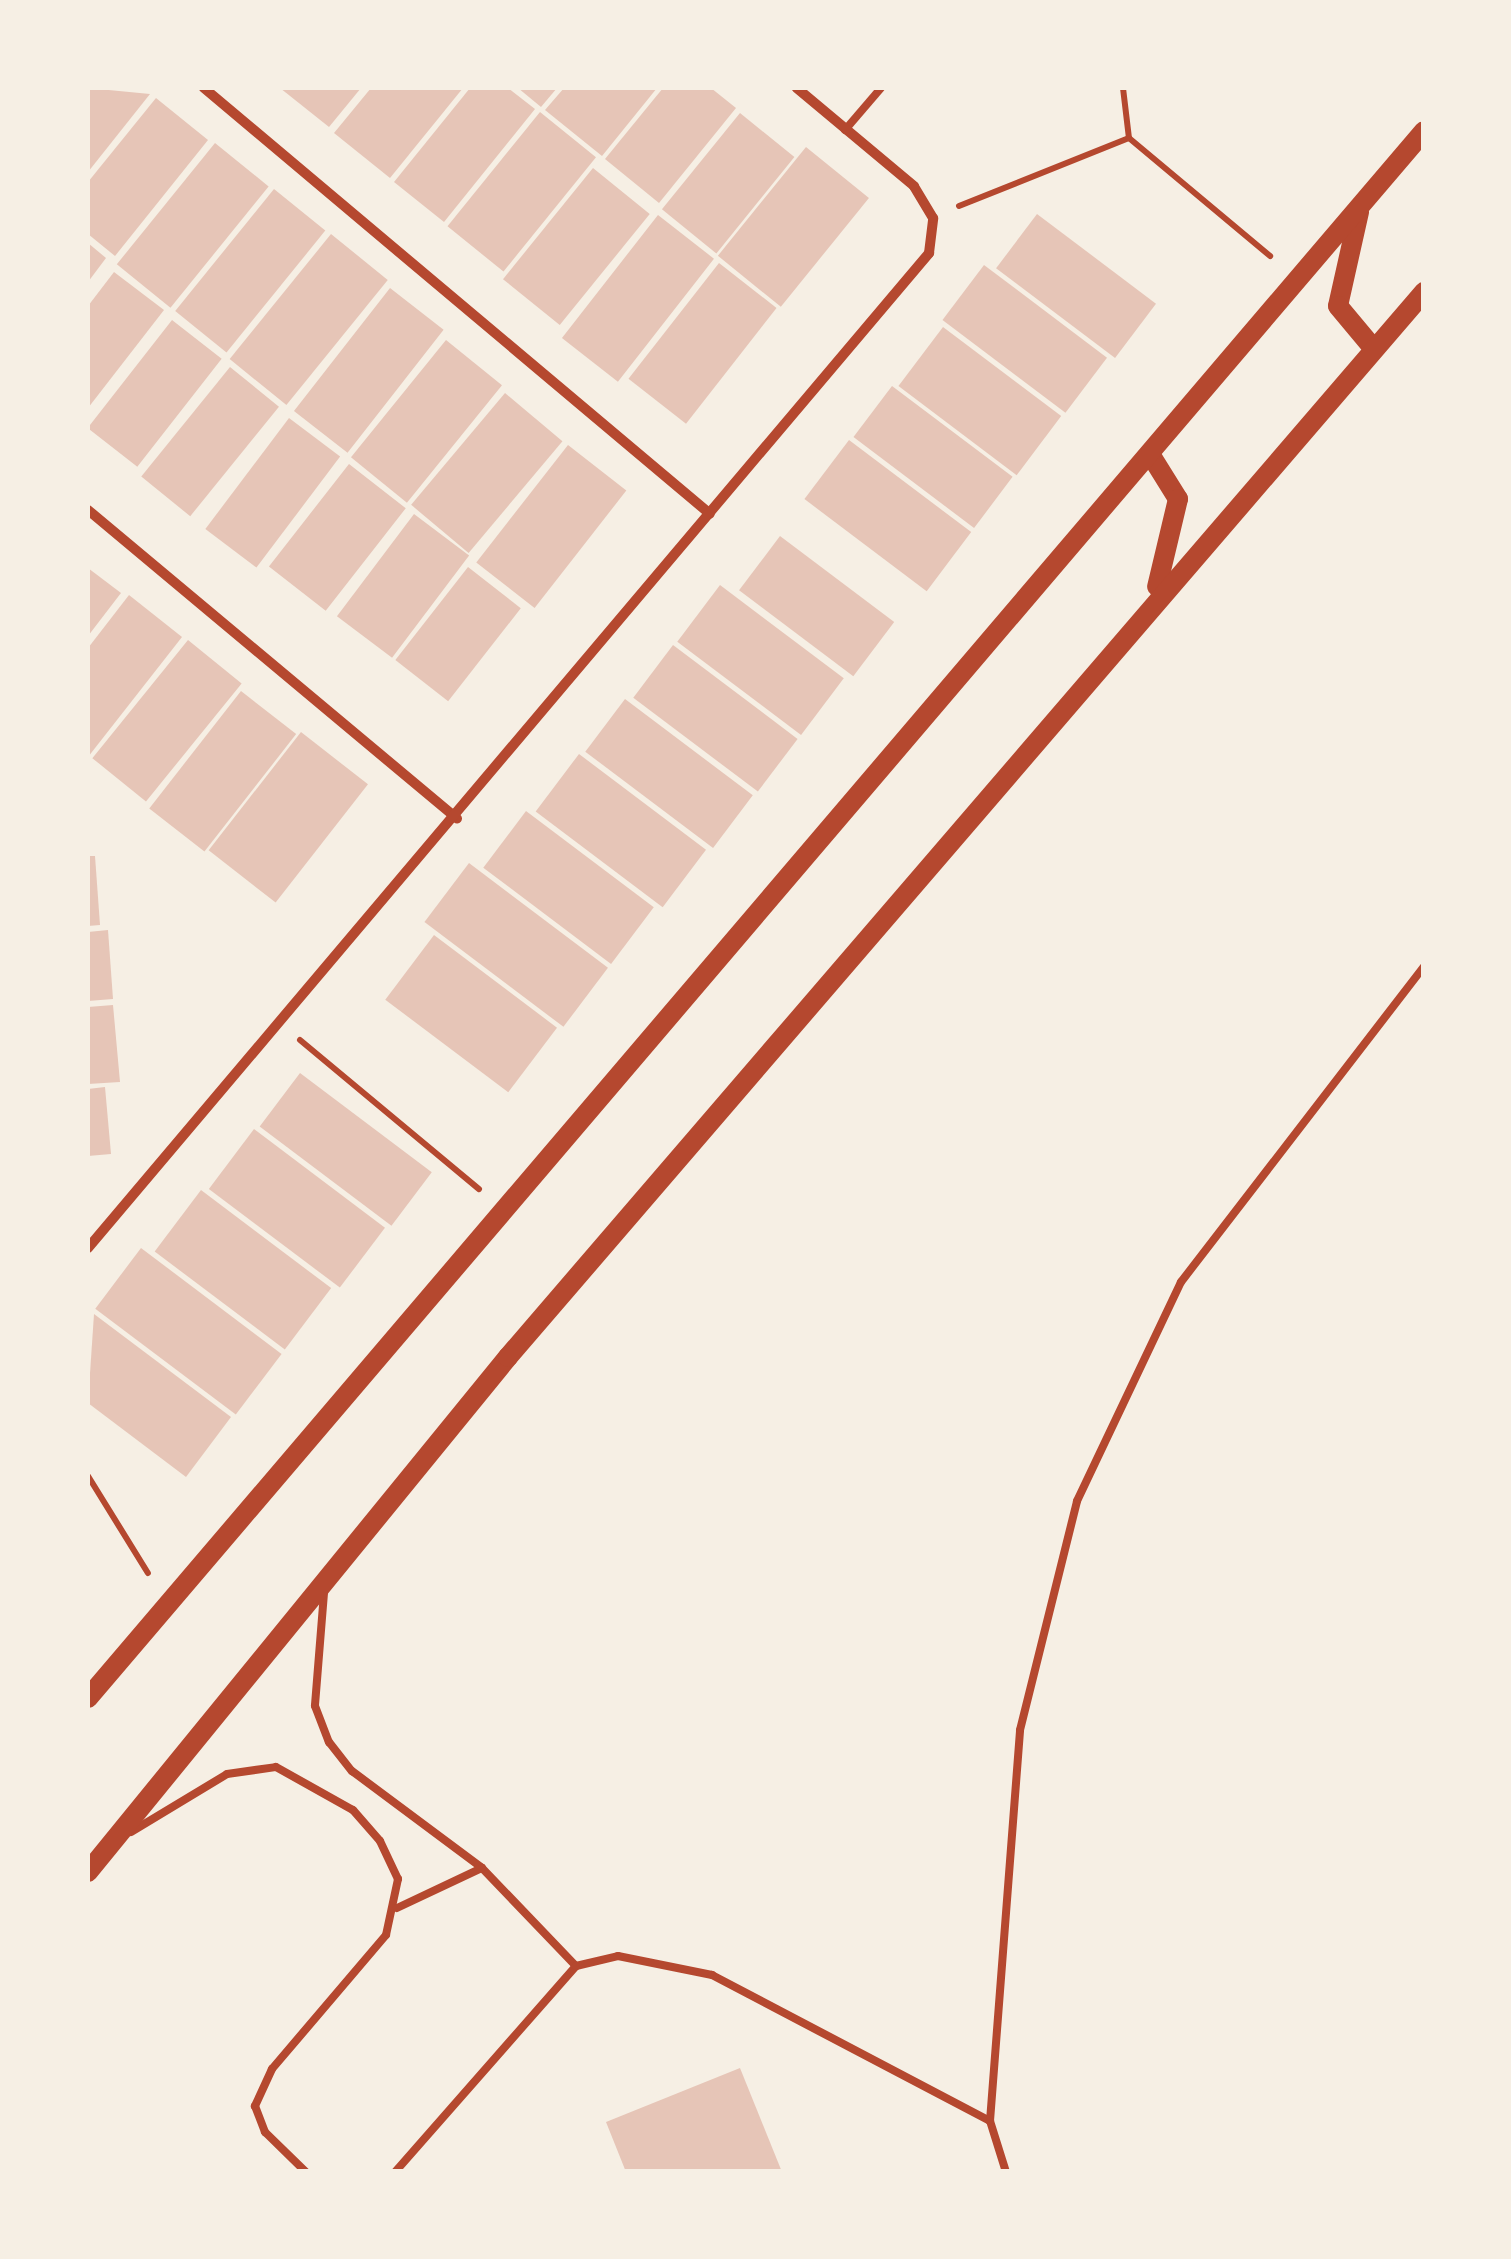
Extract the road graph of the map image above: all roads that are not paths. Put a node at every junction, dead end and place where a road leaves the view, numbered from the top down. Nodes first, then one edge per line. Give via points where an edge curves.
1 (204, 88) edge
2 (797, 88) edge
3 (881, 88) edge
4 (846, 130) junction
5 (1424, 131) edge
6 (1361, 205) junction
7 (1424, 292) edge
8 (1374, 348) junction
9 (1150, 454) junction
10 (88, 510) edge
11 (710, 514) junction
12 (1152, 603) junction
13 (457, 818) junction
14 (1424, 966) edge
15 (88, 1248) edge
16 (325, 1582) junction
17 (88, 1698) edge
18 (106, 1849) junction
19 (482, 1868) junction
20 (88, 1872) edge
21 (397, 1908) junction
22 (576, 1966) junction
23 (990, 2121) junction
24 (306, 2172) edge
25 (395, 2172) edge
26 (1006, 2172) edge

1 - 11 street
2 - 4 street
3 - 4 lane
4 - 11 street via 914,186 933,218 928,253
5 - 6 main road
6 - 8 main road via 1338,306
6 - 9 main road
7 - 8 main road
8 - 12 main road
9 - 12 main road via 1178,499
9 - 17 main road
10 - 13 street
11 - 13 street
12 - 16 main road
13 - 15 street
14 - 23 lane via 1181,1282 1077,1501 1020,1730
16 - 18 main road
16 - 19 lane via 315,1706 329,1742 352,1771
18 - 20 main road
18 - 21 lane via 227,1774 276,1768 353,1810 380,1841 398,1879
19 - 21 lane
19 - 22 lane
21 - 24 lane via 386,1936 272,2069 254,2106 265,2132
22 - 23 lane via 618,1956 712,1975
22 - 25 lane
23 - 26 lane

